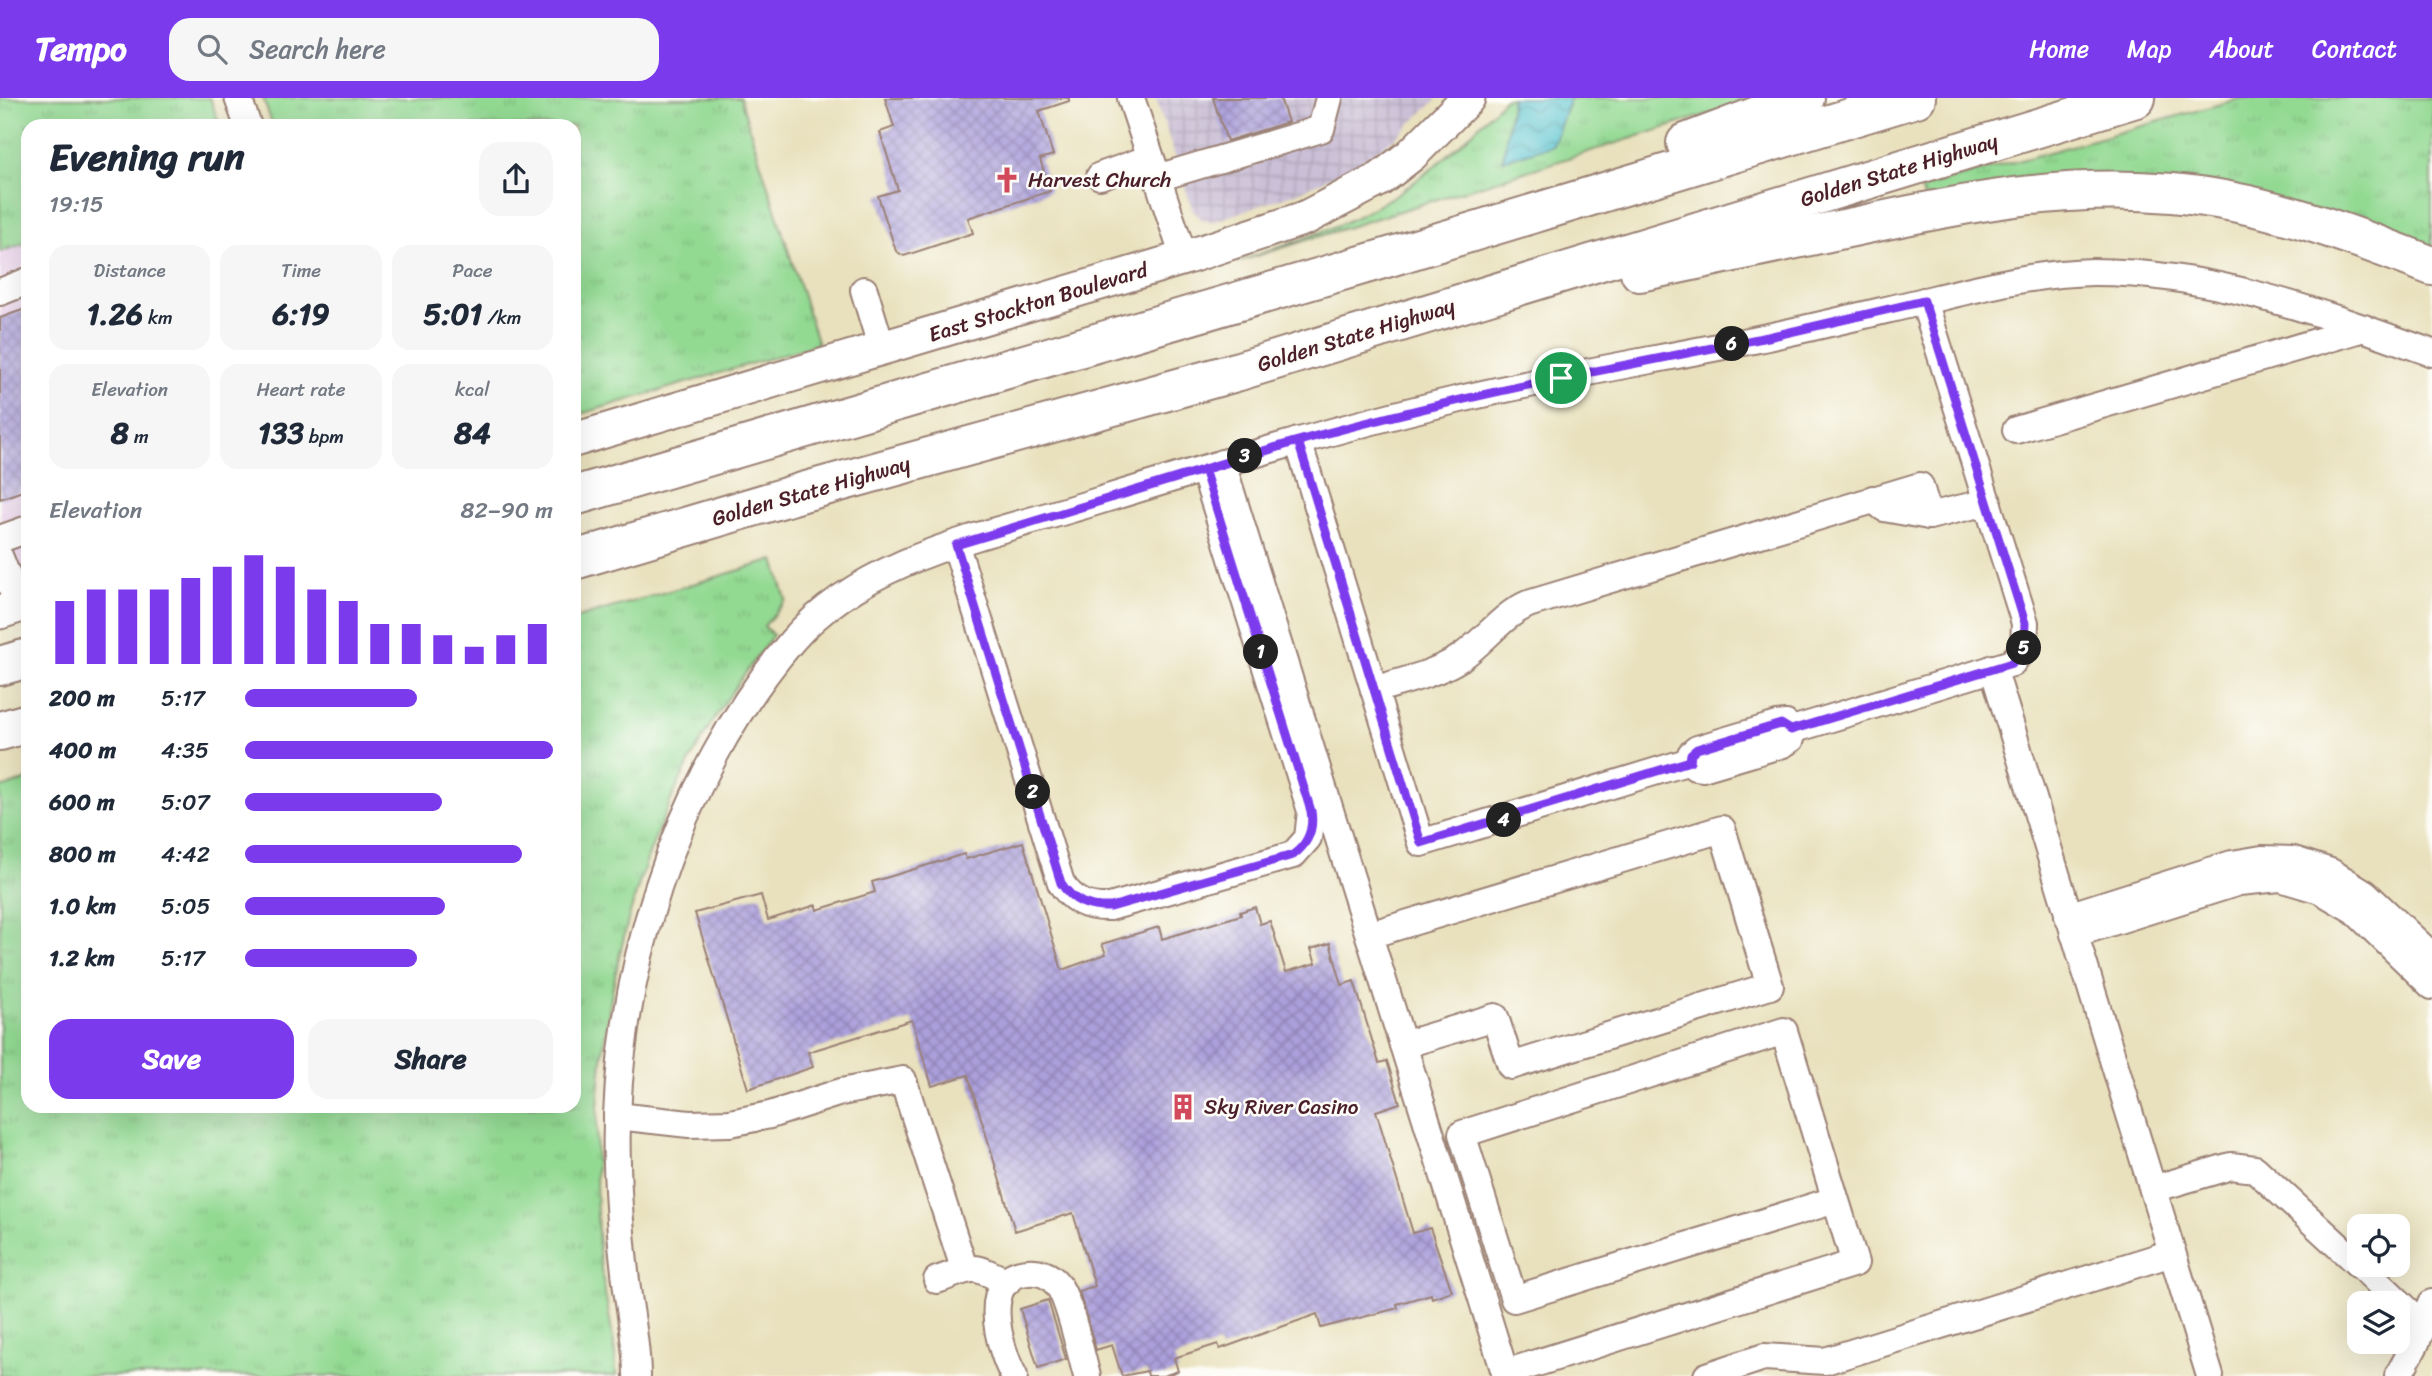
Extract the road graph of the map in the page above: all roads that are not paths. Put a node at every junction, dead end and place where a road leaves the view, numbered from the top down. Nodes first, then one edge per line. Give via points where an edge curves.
1 (238, 98) edge
2 (1131, 98) edge
3 (1329, 98) edge
4 (1468, 98) edge
5 (1805, 98) edge
6 (1916, 98) edge
7 (2136, 98) edge
8 (246, 119) edge
9 (1154, 168) junction
10 (1100, 176) dead end
11 (1184, 258) junction
12 (1386, 258) junction
13 (2432, 265) edge
14 (1530, 282) junction
15 (21, 284) edge
16 (864, 290) dead end
17 (0, 292) edge
18 (1924, 301) junction
19 (2364, 328) junction
20 (881, 349) junction
21 (2432, 353) edge
22 (2016, 430) dead end
23 (581, 438) edge
24 (1298, 441) junction
25 (1213, 466) junction
26 (581, 494) edge
27 (1987, 502) junction
28 (21, 532) edge
29 (0, 539) edge
30 (956, 545) junction
31 (0, 558) edge
32 (581, 558) edge
33 (16, 607) edge
34 (21, 660) edge
35 (0, 666) edge
36 (1993, 668) junction
37 (1374, 690) junction
38 (21, 725) edge
39 (0, 731) edge
40 (2071, 925) junction
41 (1369, 935) junction
42 (2432, 956) edge
43 (2432, 986) edge
44 (1403, 1045) junction
45 (617, 1116) junction
46 (2153, 1189) junction
47 (1835, 1200) junction
48 (2172, 1253) junction
49 (2347, 1254) edge
50 (964, 1268) junction
51 (2376, 1277) edge
52 (937, 1280) dead end
53 (1007, 1282) junction
54 (2428, 1314) edge
55 (1505, 1374) edge
56 (637, 1376) edge
57 (1014, 1376) edge
58 (1087, 1376) edge
59 (1707, 1376) edge
60 (2210, 1376) edge
61 (2398, 1376) edge

1 - 8 street
2 - 9 street
3 - 9 street via 1321,129
4 - 11 main road, East Stockton Boulevard via 1380,180 1306,218
5 - 12 highway
6 - 12 highway
7 - 14 highway, Golden State Highway
9 - 10 street
9 - 11 street
11 - 20 main road, East Stockton Boulevard
12 - 26 highway
13 - 14 highway via 2341,231 2247,205 2173,193 2092,190 1981,200 1599,281
14 - 32 highway, Golden State Highway via 1236,372
15 - 17 street
16 - 20 street
18 - 19 street via 2043,275 2114,273 2226,286
18 - 24 street via 1458,400
18 - 27 street
19 - 21 street
19 - 22 street
20 - 23 main road, East Stockton Boulevard
24 - 25 street
24 - 37 street
25 - 30 street
25 - 30 street via 1311,811 1308,838 1293,855 1111,907 1090,906 1073,897 1061,883
25 - 41 street
27 - 36 street via 2027,631 2012,663
27 - 37 street via 1929,516 1920,486 1528,604 1509,614 1448,665
28 - 29 street
30 - 45 street via 878,577 822,612 791,642 732,724 688,812 647,928 624,1043
31 - 33 street
34 - 35 highway
36 - 37 street via 1791,730 1781,724 1737,737 1694,751 1690,761 1421,843
36 - 40 street
38 - 39 highway
40 - 42 street via 2232,864 2294,860 2321,867 2365,893
40 - 43 street via 2239,882 2280,878 2320,890 2354,910
40 - 46 street
41 - 44 street
41 - 44 street via 1722,829 1770,986 1511,1066 1495,1017
44 - 55 street
45 - 50 street via 689,1124 730,1123 903,1080
45 - 56 street via 618,1195
46 - 48 street
46 - 49 street via 2231,1167 2255,1169
47 - 47 street via 1784,1031 1462,1134 1514,1299
47 - 55 street via 1854,1263
48 - 59 street via 1825,1361 1765,1357
48 - 60 street
50 - 52 street
50 - 53 street
51 - 54 street
53 - 57 street via 997,1299 997,1324
53 - 58 street via 1032,1272 1056,1282
54 - 61 street

